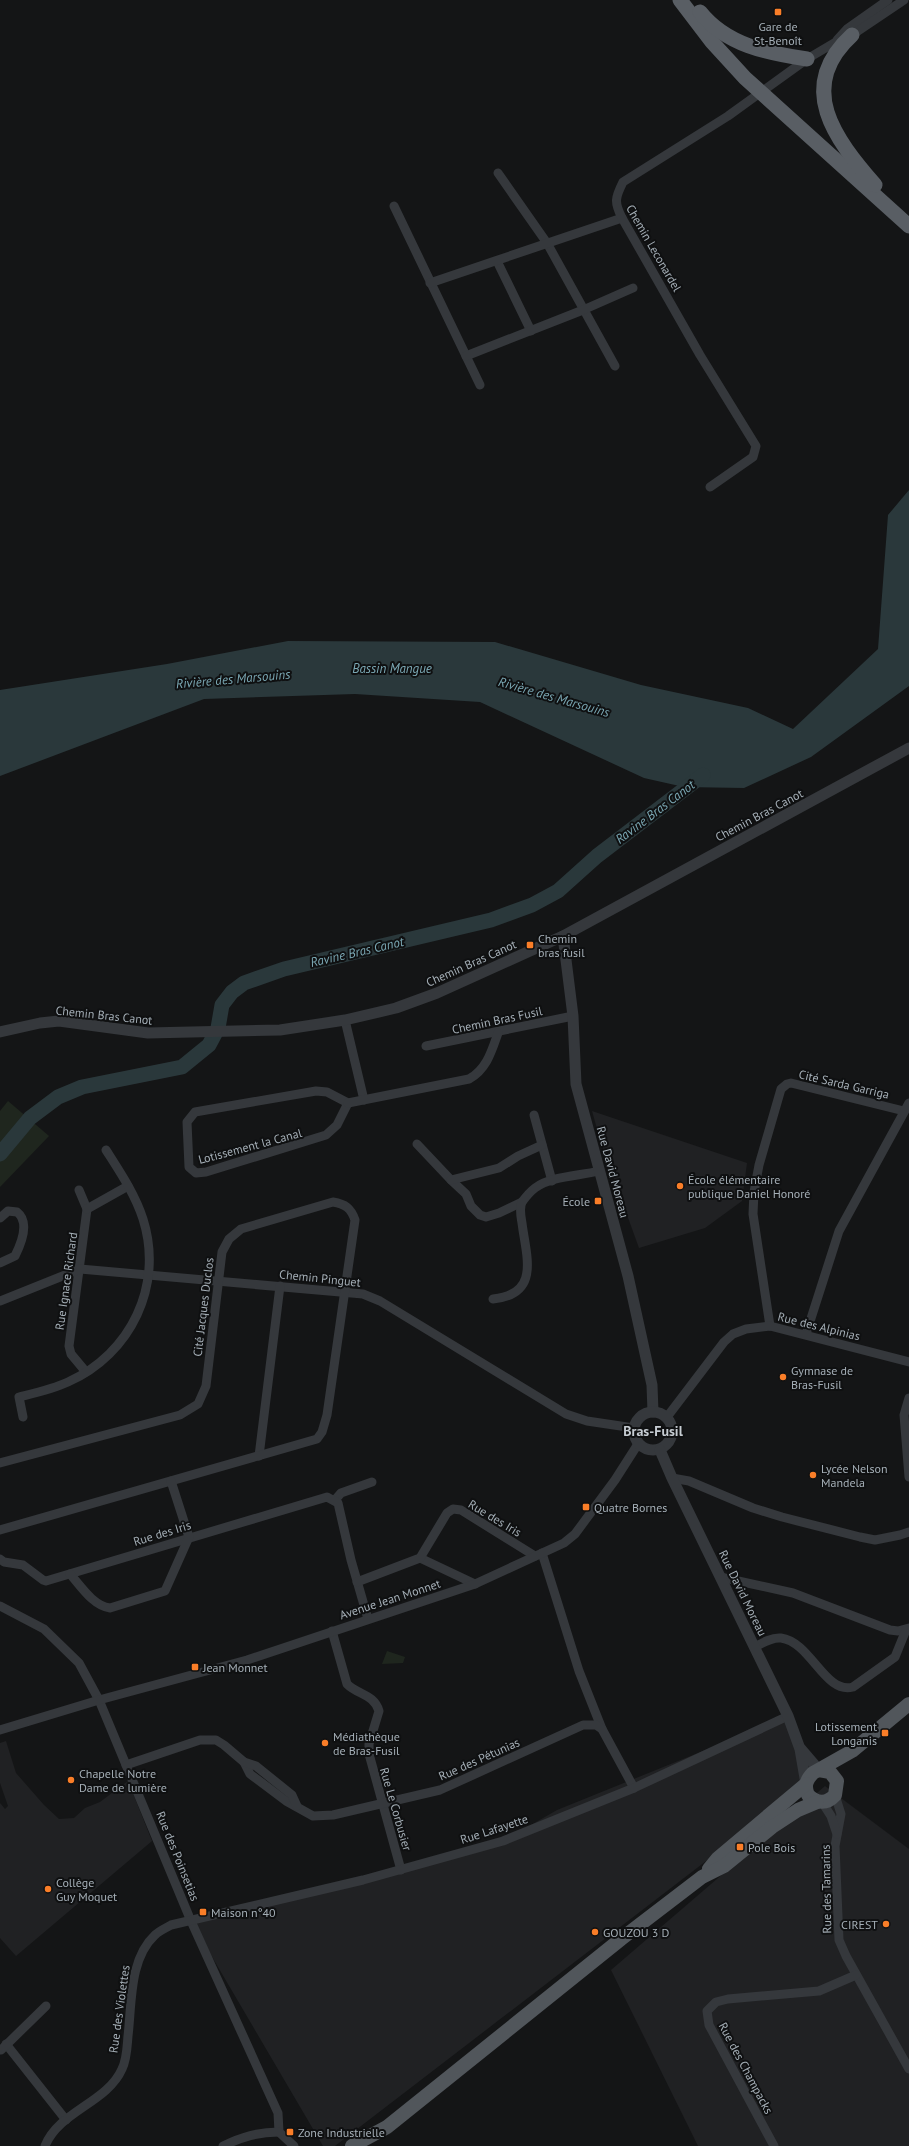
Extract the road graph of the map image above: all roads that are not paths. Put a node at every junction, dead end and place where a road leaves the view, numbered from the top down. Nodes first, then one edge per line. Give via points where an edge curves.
1 (680, 0) edge
2 (684, 0) edge
3 (690, 0) edge
4 (888, 0) edge
5 (904, 0) edge
6 (693, 17) junction
7 (852, 35) junction
8 (834, 42) junction
9 (807, 59) junction
10 (498, 173) dead end
11 (394, 206) dead end
12 (622, 218) junction
13 (909, 225) edge
14 (547, 243) junction
15 (497, 261) junction
16 (430, 283) junction
17 (632, 288) dead end
18 (583, 310) junction
19 (531, 331) junction
20 (466, 356) junction
21 (615, 366) dead end
22 (480, 385) dead end
23 (710, 487) dead end
24 (909, 748) edge
25 (563, 936) junction
26 (573, 1016) junction
27 (345, 1020) junction
28 (0, 1032) edge
29 (498, 1033) junction
30 (426, 1046) dead end
31 (364, 1100) junction
32 (348, 1103) junction
33 (907, 1107) edge
34 (534, 1115) dead end
35 (417, 1144) dead end
36 (542, 1145) junction
37 (106, 1150) dead end
38 (599, 1171) junction
39 (451, 1180) junction
40 (552, 1181) junction
41 (128, 1186) junction
42 (80, 1190) dead end
43 (522, 1202) junction
44 (88, 1209) junction
45 (0, 1218) edge
46 (0, 1263) edge
47 (80, 1269) junction
48 (150, 1274) junction
49 (217, 1280) junction
50 (280, 1286) junction
51 (343, 1292) junction
52 (493, 1299) dead end
53 (0, 1301) edge
54 (770, 1326) junction
55 (806, 1334) junction
56 (909, 1362) edge
57 (86, 1372) junction
58 (909, 1398) edge
59 (653, 1412) junction
60 (23, 1417) dead end
61 (667, 1417) junction
62 (634, 1428) junction
63 (638, 1444) junction
64 (660, 1450) junction
65 (260, 1456) junction
66 (0, 1463) edge
67 (909, 1477) edge
68 (672, 1478) junction
69 (171, 1481) junction
70 (372, 1482) dead end
71 (335, 1500) junction
72 (0, 1530) edge
73 (909, 1532) edge
74 (188, 1537) junction
75 (538, 1555) junction
76 (420, 1558) junction
77 (0, 1559) edge
78 (70, 1574) junction
79 (720, 1577) junction
80 (358, 1582) junction
81 (475, 1584) junction
82 (0, 1606) edge
83 (368, 1619) junction
84 (907, 1629) edge
85 (332, 1631) junction
86 (755, 1647) junction
87 (99, 1700) junction
88 (909, 1704) edge
89 (788, 1716) junction
90 (602, 1729) junction
91 (0, 1730) edge
92 (800, 1749) junction
93 (852, 1751) junction
94 (126, 1764) junction
95 (819, 1770) junction
96 (837, 1781) junction
97 (806, 1784) junction
98 (634, 1788) junction
99 (835, 1795) junction
100 (820, 1802) junction
101 (382, 1804) junction
102 (837, 1834) junction
103 (401, 1870) junction
104 (702, 1877) junction
105 (191, 1921) junction
106 (856, 1975) junction
107 (46, 2006) dead end
108 (464, 2065) junction
109 (909, 2069) edge
110 (66, 2120) junction
111 (279, 2132) junction
112 (45, 2146) edge
113 (222, 2146) edge
114 (294, 2146) edge
115 (352, 2146) edge
116 (372, 2146) edge
117 (774, 2146) edge

1 - 6 highway
2 - 6 highway
3 - 9 highway via 707,21 742,44 763,52
4 - 8 street via 847,29
5 - 7 street
6 - 13 highway via 745,78
7 - 8 street
7 - 13 highway via 831,60 824,86 826,110 838,139 852,159
8 - 9 street, Chemin Leconardel
9 - 12 street, Chemin Leconardel via 728,116 623,182 615,205
10 - 14 street
11 - 16 street
12 - 14 street
12 - 23 street, Chemin Leconardel via 700,355 756,446 752,457
14 - 15 street
14 - 18 street
15 - 16 street
15 - 19 street
16 - 20 street
17 - 18 street
18 - 19 street
18 - 21 street
19 - 20 street
20 - 22 street
24 - 25 street, Chemin Bras Canot
25 - 26 street, Rue David Moreau
25 - 27 street, Chemin Bras Canot via 437,993 396,1008
26 - 29 street, Chemin Bras Fusil
26 - 38 street, Rue David Moreau via 576,1084
27 - 28 street, Chemin Bras Canot via 280,1030 235,1032 135,1033 81,1023 59,1022 40,1023
27 - 31 street
29 - 30 street, Chemin Bras Fusil
29 - 31 street via 488,1060 480,1071 469,1079
31 - 32 street
32 - 32 street, Lotissement la Canal via 327,1092 316,1092 195,1112 187,1122 189,1167 202,1173 319,1139 337,1125
33 - 54 street, Cité Sarda Garriga via 791,1083 781,1089 754,1192 754,1214
33 - 55 street, Cité Sarda Garriga via 839,1231
34 - 36 street
35 - 39 street
36 - 39 street via 499,1168
36 - 40 street
37 - 41 street
38 - 40 street
38 - 59 street, Rue David Moreau via 632,1291 652,1385
39 - 43 street via 466,1194 480,1216 486,1217 504,1211
40 - 43 street via 534,1188
41 - 44 street
41 - 48 street via 147,1232
42 - 44 street
43 - 52 street via 528,1272 526,1281 520,1289
44 - 47 street, Rue Ignace Richard
45 - 46 street via 8,1211 17,1212 24,1221 15,1256
47 - 48 street, Chemin Pinguet
47 - 53 street, Chemin Pinguet
47 - 57 street, Rue Ignace Richard via 69,1350
48 - 49 street, Chemin Pinguet
48 - 57 street via 139,1313 118,1346
49 - 50 street, Chemin Pinguet
49 - 51 street, Cité Jacques Duclos via 222,1252 234,1233 333,1202 347,1206 355,1220
49 - 66 street, Cité Jacques Duclos via 206,1386 198,1404 180,1415
50 - 51 street, Chemin Pinguet
50 - 65 street
51 - 62 street, Chemin Pinguet via 363,1294 380,1301 566,1414 587,1421
51 - 65 street, Cité Jacques Duclos via 327,1415 322,1432 317,1439 308,1443
54 - 55 street, Rue des Alpinias
54 - 61 street, Rue des Alpinias via 746,1329 733,1334 724,1342
55 - 56 street, Rue des Alpinias
57 - 60 street via 68,1382 19,1398
58 - 67 street via 904,1415
59 - 61 street
59 - 62 street via 640,1417
61 - 64 street via 672,1434 666,1446
62 - 63 street via 634,1437
63 - 64 street via 645,1449
63 - 75 street, Avenue Jean Monnet via 575,1534
64 - 68 street, Rue David Moreau
65 - 69 street, Cité Jacques Duclos
68 - 73 street via 689,1481 768,1513 860,1537 875,1540
68 - 79 street, Rue David Moreau
69 - 72 street, Cité Jacques Duclos
69 - 74 street
70 - 71 street via 341,1493
71 - 74 street, Rue des Iris via 320,1498
71 - 80 street via 338,1503
74 - 78 street, Rue des Iris
74 - 78 street via 168,1586 159,1594 105,1608
75 - 76 street, Rue des Iris via 461,1510 453,1509 447,1513
75 - 81 street, Avenue Jean Monnet
75 - 90 street
76 - 80 street
76 - 81 street
77 - 78 street, Rue des Iris via 23,1565 43,1580
79 - 84 street via 793,1593 880,1627 898,1631
79 - 86 street, Rue David Moreau
80 - 83 street
81 - 83 street, Avenue Jean Monnet
82 - 87 street, Rue des Poinsetias via 44,1629 79,1664
83 - 85 street, Avenue Jean Monnet
84 - 86 street via 895,1656 848,1689 833,1683 803,1650 791,1642 773,1638
85 - 87 street, Avenue Jean Monnet via 247,1660
85 - 101 street, Rue Le Corbusier via 347,1684 352,1689 371,1697 379,1711 369,1744 369,1754
86 - 89 street, Rue David Moreau
87 - 91 street, Avenue Jean Monnet
87 - 94 street, Rue des Poinsetias
88 - 93 main road
89 - 92 street, Rue David Moreau
89 - 98 street, Rue Lafayette
90 - 98 street
90 - 101 street, Rue des Pétunias via 596,1725 583,1725 440,1790
92 - 95 street, Rue David Moreau
92 - 97 street, Rue David Moreau
93 - 95 main road
93 - 96 main road
94 - 101 street, Rue des Pétunias via 209,1739 224,1745 244,1762 256,1766 292,1796 298,1806 308,1814 319,1816
94 - 105 street, Rue des Poinsetias
95 - 96 main road via 830,1772
95 - 97 main road via 813,1773
96 - 99 main road
97 - 100 main road via 808,1795
97 - 104 main road via 718,1858
98 - 103 street, Rue Lafayette via 503,1841
99 - 100 main road via 832,1799
99 - 102 street, Rue des Tamarins via 841,1814
100 - 102 street, Rue des Tamarins via 831,1816
100 - 104 main road via 785,1818 724,1866
101 - 103 street, Rue Le Corbusier
102 - 106 street, Rue des Tamarins via 835,1846 839,1940
103 - 105 street, Rue Lafayette
104 - 108 main road via 591,1962
105 - 110 street, Rue des Violettes via 171,1926 156,1934 144,1948 136,1965 122,2069 106,2090
105 - 111 street, Rue des Poinsetias via 278,2113
106 - 109 street, Rue des Tamarins
106 - 117 street, Rue des Champacks via 819,1991 716,2002 707,2011 709,2025
107 - 110 street via 4,2047
108 - 115 main road via 388,2127
108 - 116 main road via 438,2095
110 - 112 street, Rue des Violettes
111 - 113 street via 246,2135
111 - 114 street

